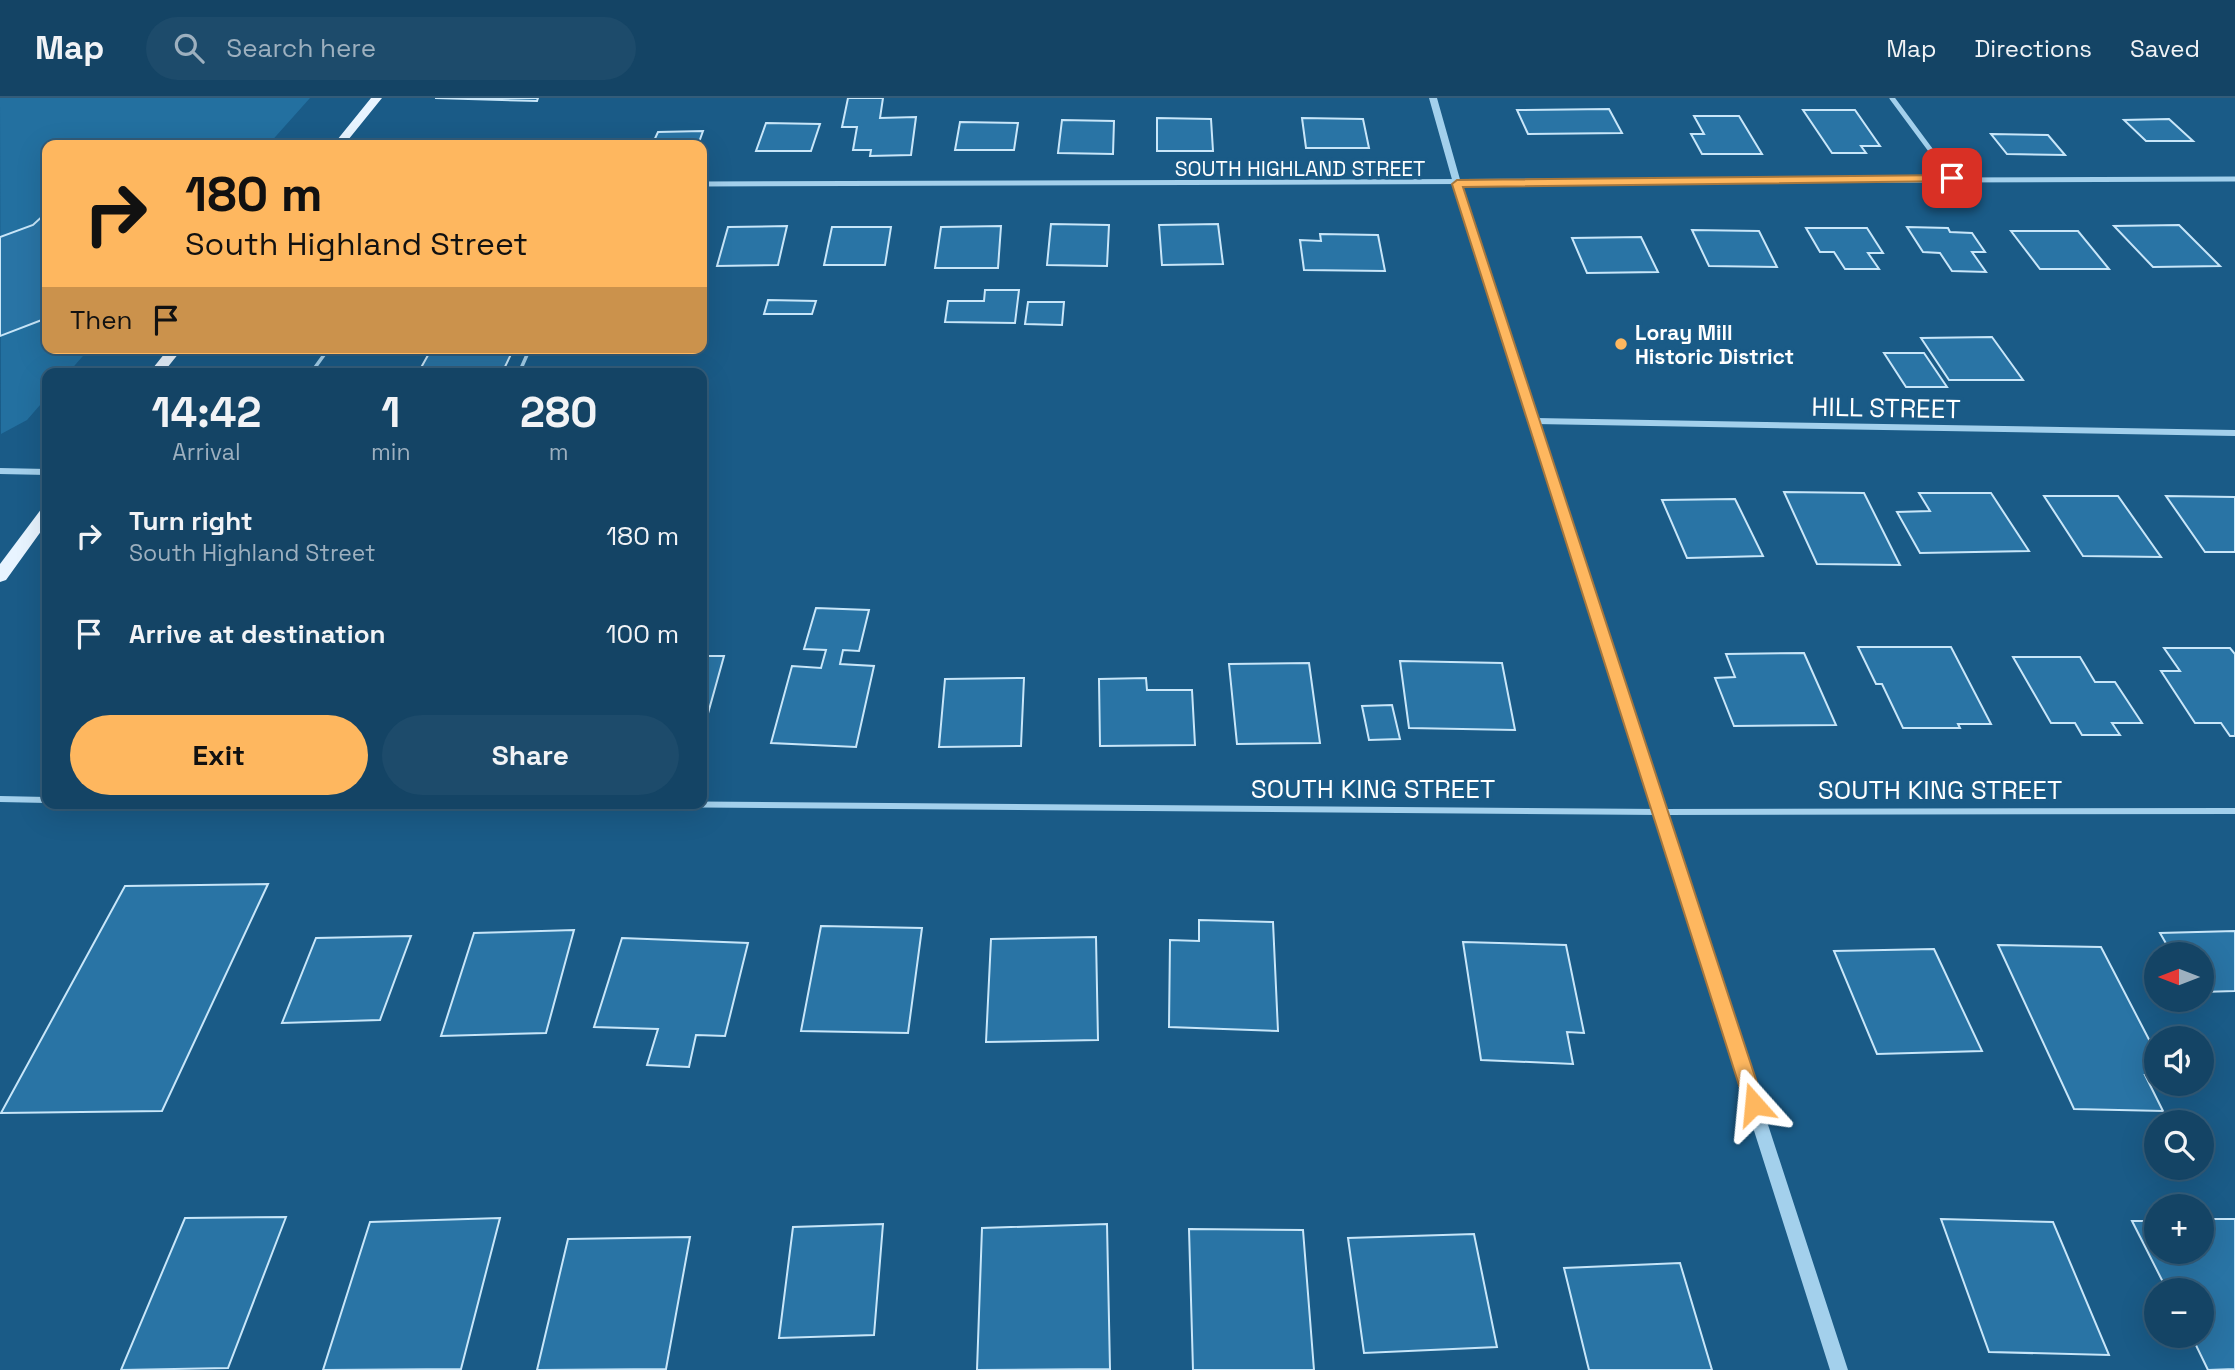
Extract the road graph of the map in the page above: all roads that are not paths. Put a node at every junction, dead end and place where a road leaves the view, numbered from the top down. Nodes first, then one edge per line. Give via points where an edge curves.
1 (377, 98) edge
2 (1433, 98) edge
3 (1892, 98) edge
4 (342, 140) edge
5 (1952, 178) junction
6 (2235, 179) edge
7 (707, 184) edge
8 (1457, 184) junction
9 (171, 354) edge
10 (160, 368) edge
11 (1535, 421) junction
12 (2235, 433) edge
13 (0, 471) edge
14 (42, 472) edge
15 (42, 519) edge
16 (0, 576) edge
17 (0, 799) edge
18 (42, 800) edge
19 (707, 805) edge
20 (2235, 811) edge
21 (1661, 812) junction
22 (1839, 1370) edge

1 - 4 main road
2 - 8 street
3 - 5 street
5 - 6 street, SOUTH HIGHLAND STREET
5 - 8 street, SOUTH HIGHLAND STREET
7 - 8 street, SOUTH HIGHLAND STREET
8 - 11 street
9 - 10 main road
11 - 12 street, HILL STREET
11 - 21 street
13 - 14 street
15 - 16 main road
17 - 18 street
19 - 21 street, SOUTH KING STREET
20 - 21 street, SOUTH KING STREET
21 - 22 street

